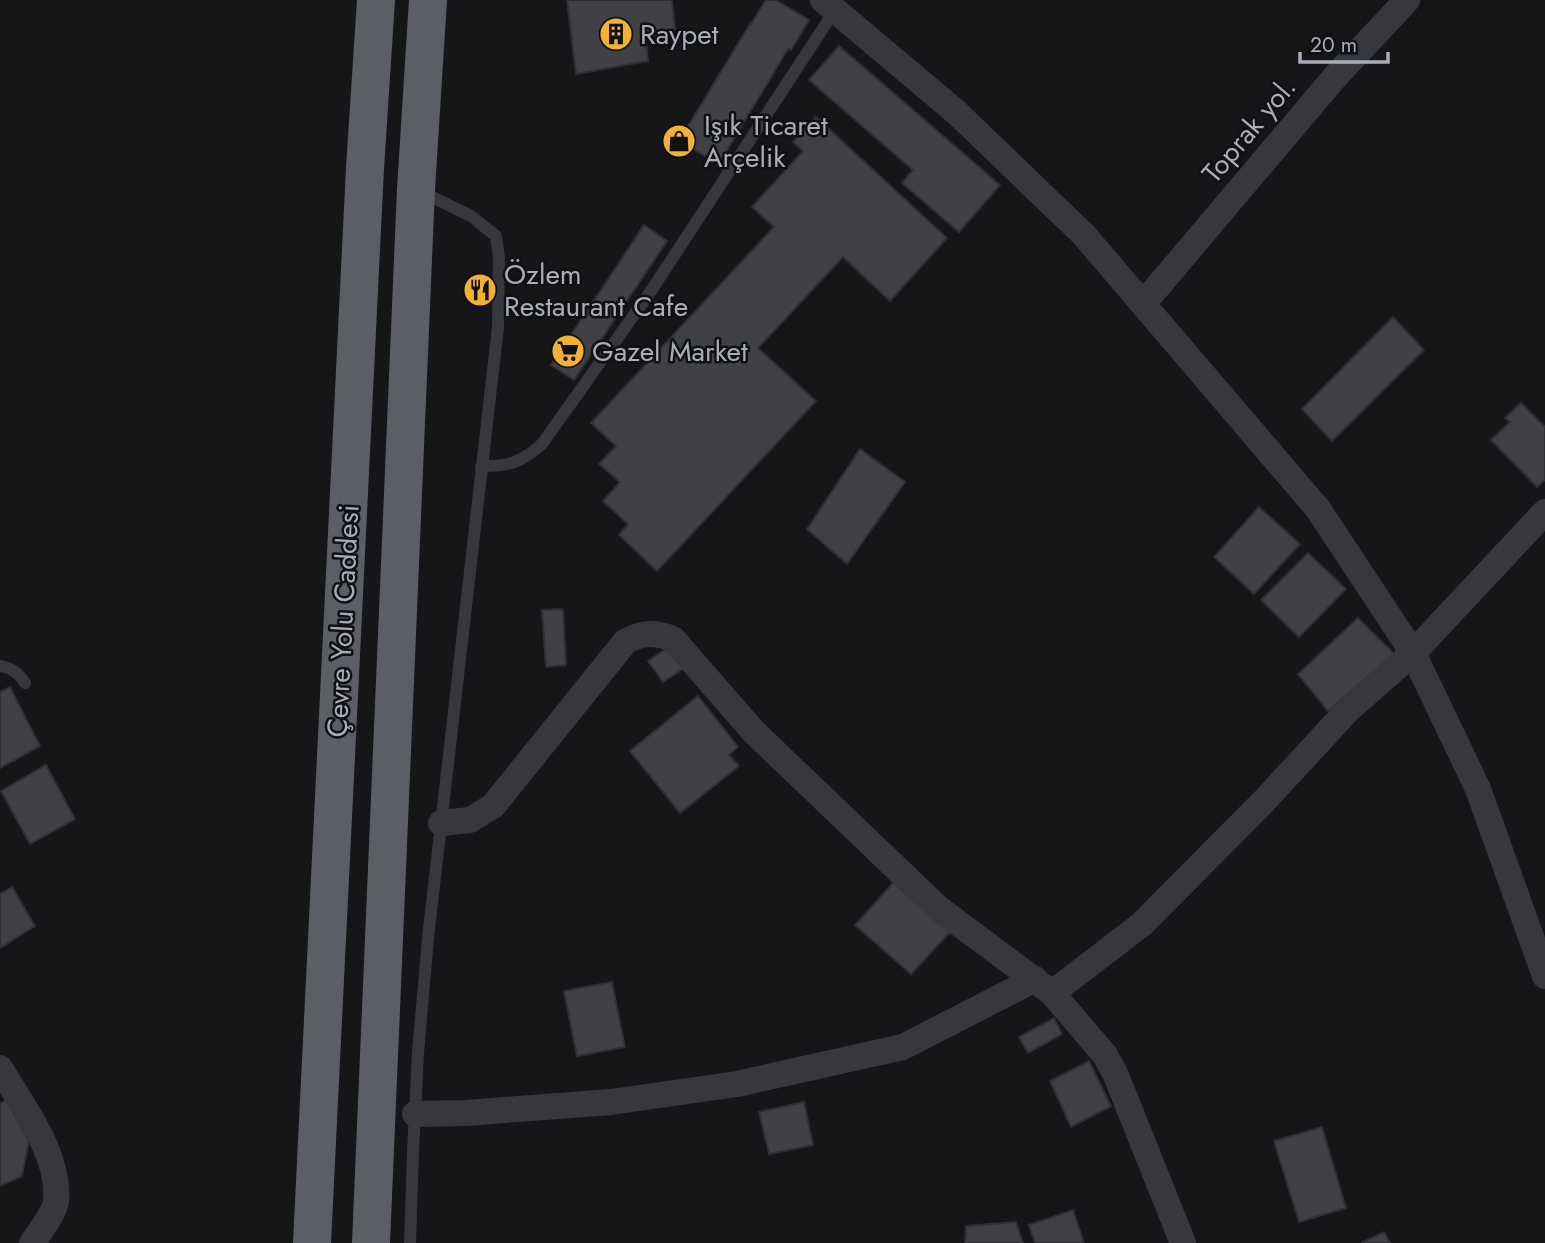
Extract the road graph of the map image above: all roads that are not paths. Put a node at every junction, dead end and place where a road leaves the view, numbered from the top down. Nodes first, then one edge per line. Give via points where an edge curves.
1 (376, 0) edge
2 (428, 0) edge
3 (1407, 0) edge
4 (829, 5) edge
5 (416, 189) junction
6 (1143, 304) junction
7 (481, 466) junction
8 (1545, 512) edge
9 (1413, 653) junction
10 (0, 666) edge
11 (25, 683) dead end
12 (441, 823) junction
13 (1545, 976) edge
14 (1043, 986) junction
15 (0, 1068) edge
16 (415, 1114) junction
17 (32, 1243) edge
18 (312, 1243) edge
19 (371, 1243) edge
20 (410, 1243) edge
21 (1184, 1243) edge

1 - 18 highway, Çevre Yolu Caddesi
2 - 5 highway, Çevre Yolu Caddesi
3 - 6 street, Toprak yol.
4 - 6 street via 966,122 1084,235
4 - 7 lane via 651,291 542,444 516,462
5 - 7 lane via 471,216 496,236 498,327
5 - 19 highway, Çevre Yolu Caddesi
6 - 9 street via 1318,509
7 - 12 lane
8 - 9 street
9 - 13 street via 1478,789
9 - 14 street via 1348,710 1142,924
10 - 11 lane via 16,672
12 - 14 street via 470,820 493,806 625,642 647,633 661,634 673,639 754,732 938,908
12 - 16 lane
14 - 16 street via 904,1047 737,1084 611,1102
14 - 21 street via 1105,1055 1115,1073
15 - 17 street via 42,1138 53,1168 56,1203
16 - 20 lane

